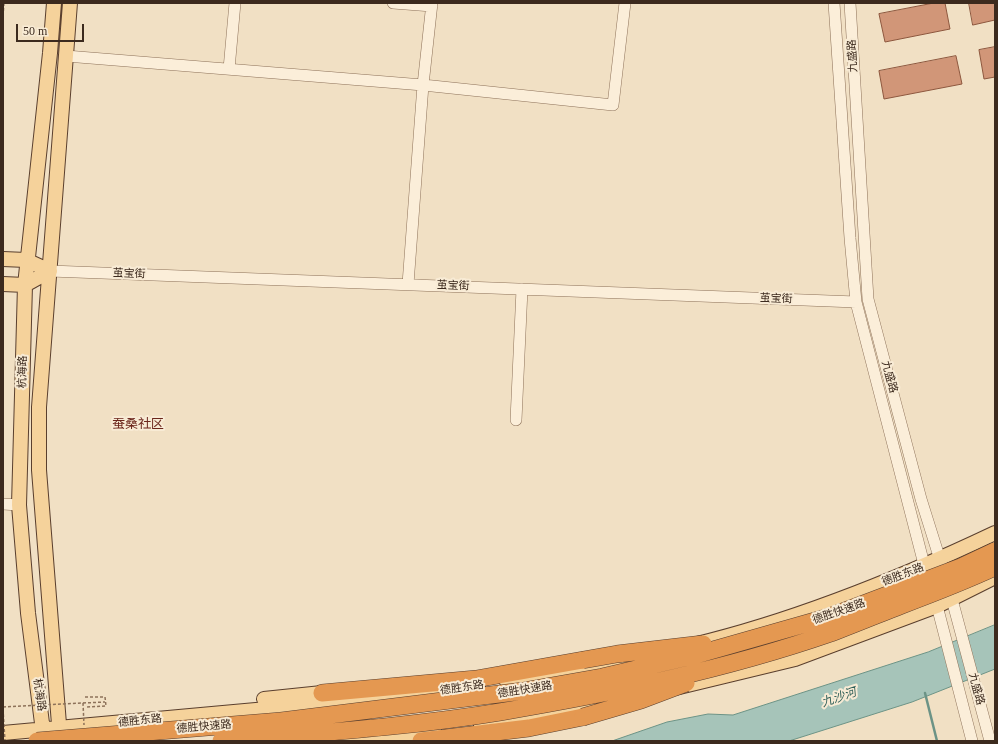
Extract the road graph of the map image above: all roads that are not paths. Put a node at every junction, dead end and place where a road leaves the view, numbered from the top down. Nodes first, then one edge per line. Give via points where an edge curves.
1 (54, 3) edge
2 (70, 3) edge
3 (235, 3) edge
4 (393, 3) edge
5 (625, 3) edge
6 (834, 3) edge
7 (850, 3) edge
8 (432, 4) edge
9 (66, 56) junction
10 (229, 69) junction
11 (423, 86) junction
12 (3, 259) edge
13 (26, 260) junction
14 (50, 271) junction
15 (3, 284) edge
16 (408, 284) junction
17 (25, 285) junction
18 (522, 289) junction
19 (856, 302) junction
20 (516, 420) dead end
21 (3, 504) edge
22 (19, 505) junction
23 (995, 533) edge
24 (995, 551) edge
25 (940, 559) junction
26 (924, 567) junction
27 (995, 567) edge
28 (995, 576) edge
29 (952, 598) junction
30 (937, 606) junction
31 (757, 637) junction
32 (772, 651) junction
33 (322, 693) joint
34 (60, 731) edge
35 (3, 733) edge
36 (42, 737) edge
37 (221, 741) edge
38 (339, 741) edge
39 (421, 741) edge
40 (972, 741) edge
41 (990, 741) edge

1 - 13 main road, 杭海路
2 - 9 main road, 杭海路
3 - 10 street
4 - 8 street
5 - 11 street via 613,104
6 - 19 street, 九盛路
7 - 25 street, 九盛路 via 868,299 921,498
8 - 11 street
9 - 10 street
9 - 14 main road, 杭海路
10 - 11 street
11 - 16 street
12 - 13 main road
13 - 14 main road
13 - 17 main road, 杭海路
14 - 16 street, 茧宝街
14 - 17 main road
14 - 34 main road, 杭海路 via 39,407 39,470
15 - 17 main road
16 - 18 street, 茧宝街
17 - 22 main road, 杭海路
18 - 19 street, 茧宝街
18 - 20 street
19 - 26 street, 九盛路
21 - 22 street
22 - 36 main road, 杭海路
23 - 25 main road, 德胜东路
24 - 31 highway, 德胜快速路, bridge via 961,567 829,617
25 - 26 main road, 德胜东路
25 - 29 street, 九盛路
26 - 30 street, 九盛路
26 - 34 main road, 德胜东路 via 801,614 706,642 613,664 473,687 377,699
27 - 32 highway, 德胜快速路, bridge via 832,632
28 - 29 main road
29 - 30 main road
29 - 41 street, 九盛路
30 - 38 main road via 795,659 692,685 460,730
30 - 40 street, 九盛路
31 - 33 highway, bridge via 617,654 476,679
31 - 36 highway, 德胜快速路, bridge via 692,656 602,677 524,691 281,720
32 - 37 highway, 德胜快速路, bridge via 693,673 499,712 397,725
32 - 39 highway, bridge via 641,700 583,717 529,728
33 - 34 main road via 78,718
34 - 36 main road
35 - 36 main road

